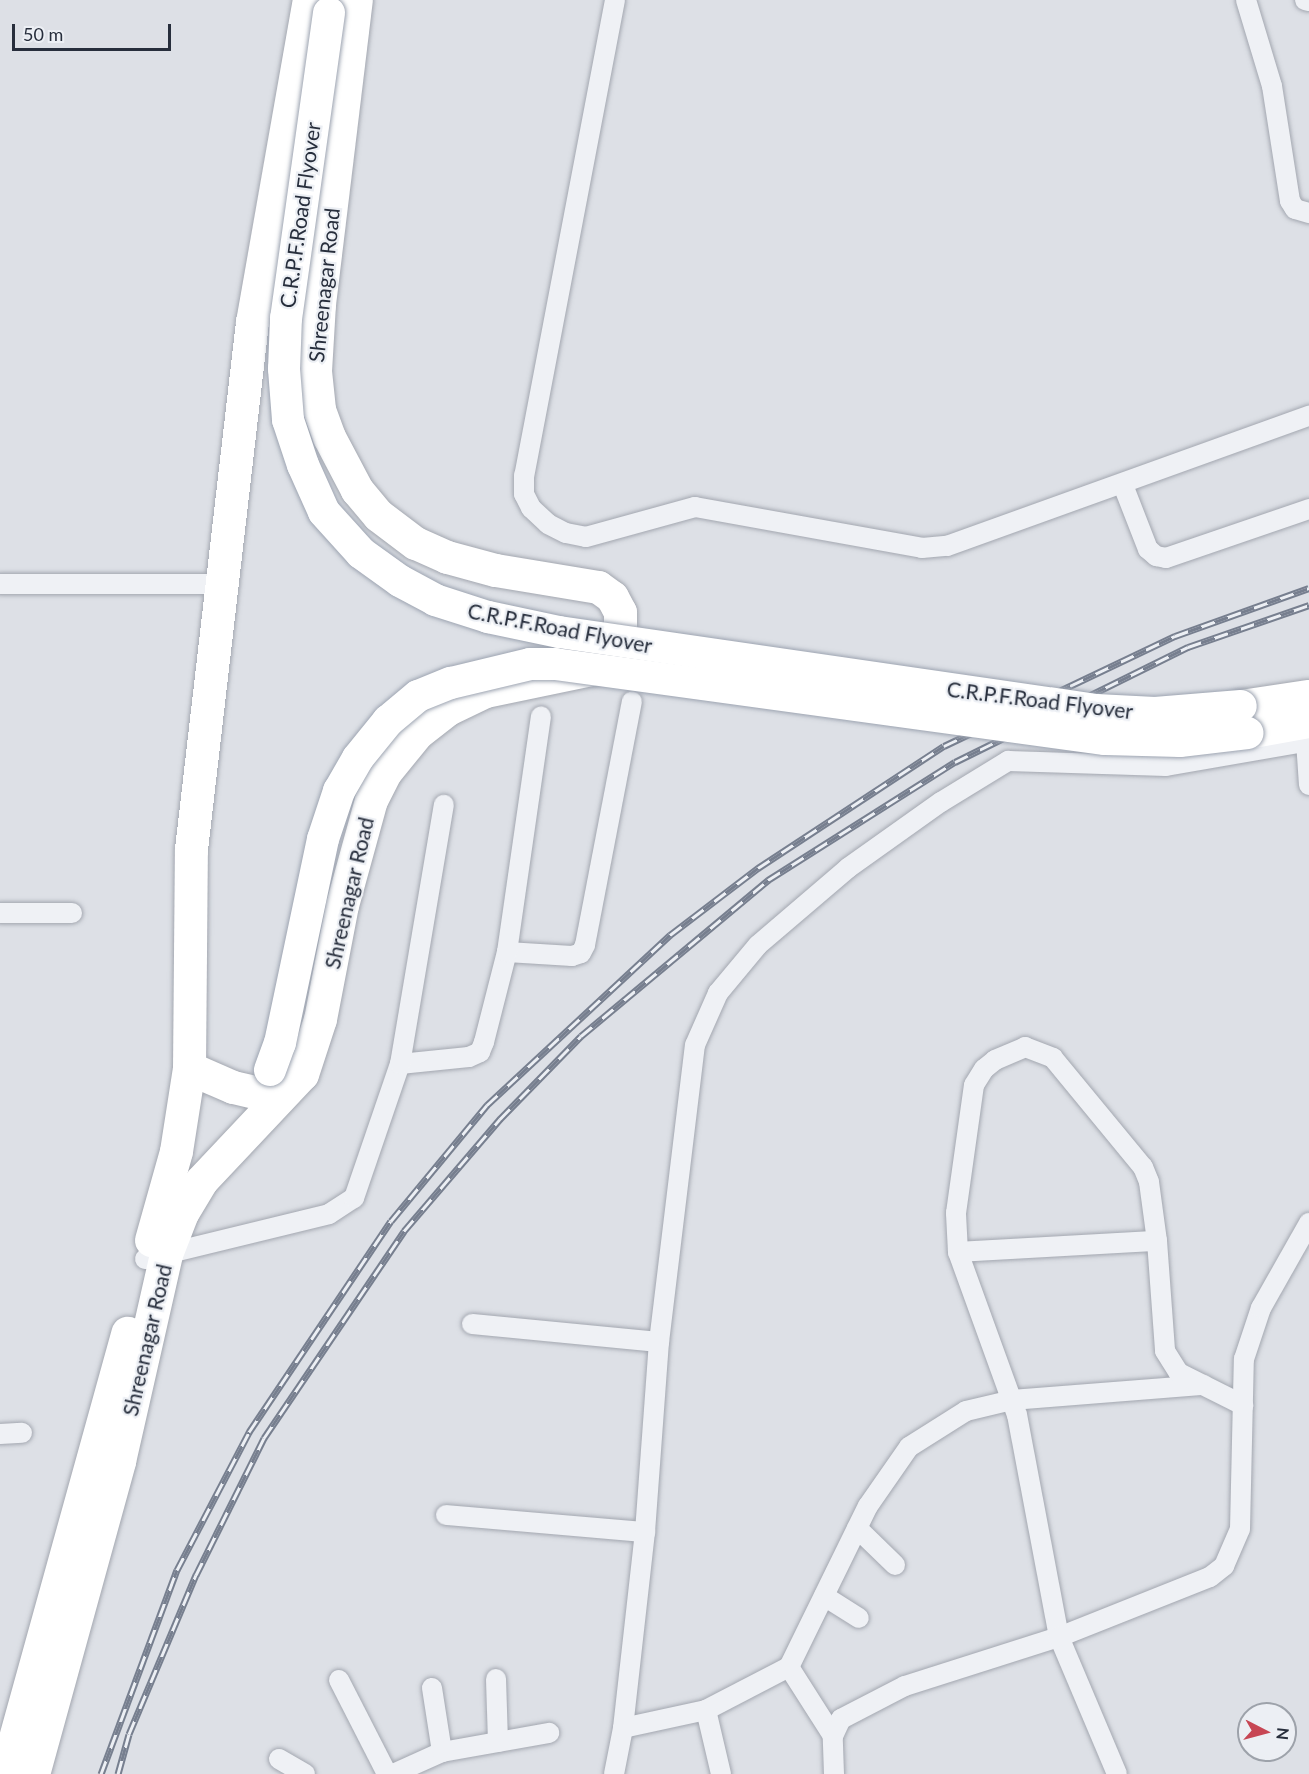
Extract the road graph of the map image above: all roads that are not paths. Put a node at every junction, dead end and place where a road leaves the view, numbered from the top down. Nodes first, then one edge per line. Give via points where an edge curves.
1 (615, 0) edge
2 (1246, 0) edge
3 (331, 3) edge
4 (1309, 213) edge
5 (1309, 416) edge
6 (1123, 485) junction
7 (1309, 509) edge
8 (0, 584) edge
9 (220, 584) junction
10 (1309, 696) edge
11 (632, 702) dead end
12 (541, 716) dead end
13 (1308, 735) edge
14 (1309, 785) edge
15 (444, 806) dead end
16 (0, 913) edge
17 (72, 913) dead end
18 (507, 952) junction
19 (400, 1064) junction
20 (189, 1068) junction
21 (264, 1081) junction
22 (249, 1132) junction
23 (1309, 1222) edge
24 (1157, 1241) junction
25 (958, 1252) junction
26 (156, 1257) junction
27 (472, 1324) dead end
28 (659, 1342) junction
29 (1203, 1385) junction
30 (1012, 1400) junction
31 (1243, 1405) junction
32 (22, 1433) dead end
33 (0, 1434) edge
34 (447, 1515) dead end
35 (857, 1528) junction
36 (645, 1532) junction
37 (896, 1565) dead end
38 (824, 1596) junction
39 (859, 1618) dead end
40 (1059, 1637) junction
41 (789, 1667) junction
42 (339, 1680) dead end
43 (496, 1680) dead end
44 (432, 1688) dead end
45 (706, 1710) junction
46 (624, 1728) junction
47 (549, 1733) dead end
48 (833, 1736) junction
49 (498, 1742) junction
50 (442, 1752) junction
51 (279, 1759) dead end
52 (5, 1774) edge
53 (33, 1774) edge
54 (305, 1774) edge
55 (387, 1774) edge
56 (393, 1774) edge
57 (614, 1774) edge
58 (721, 1774) edge
59 (834, 1774) edge
60 (1117, 1774) edge

1 - 6 street via 524,475 524,494 531,508 566,534 586,537 695,507 922,548 947,546
2 - 4 street via 1272,86 1290,201 1295,209
3 - 9 highway, Shreenagar Road via 252,322
3 - 10 main road, C.R.P.F.Road Flyover, bridge via 286,318 288,420 324,512 361,553 400,581 446,604 559,632 1096,710 1155,713
3 - 22 highway, Shreenagar Road via 315,371 319,409 329,437 357,490 378,515 415,543 447,557 495,570 598,587 612,597 621,625 615,652 607,661 591,669 485,691 448,709 417,733 387,771 371,800 356,847 309,1058 290,1088
5 - 6 street
6 - 7 street via 1148,549 1166,558
8 - 9 street
9 - 20 highway, Shreenagar Road via 191,849
11 - 18 street via 585,945 573,956
12 - 18 street
13 - 14 street
13 - 21 main road, C.R.P.F.Road Flyover, bridge via 1180,741 1117,739 555,664 530,664 459,680 418,696 388,721 358,758 339,791 323,839 280,1042
13 - 28 street via 1166,766 1008,761 941,802 848,868 758,945 718,993 695,1045
15 - 19 street
16 - 17 street
18 - 19 street via 480,1052 469,1057
19 - 26 street via 354,1198 344,1207
20 - 21 highway via 233,1087
20 - 26 highway, Shreenagar Road
21 - 22 main road, C.R.P.F.Road Flyover
22 - 26 highway, Shreenagar Road via 192,1194
23 - 31 street via 1249,1337 1244,1359
24 - 25 street
24 - 25 street via 1149,1182 1143,1167 1053,1058 1039,1049 1025,1047 995,1060 974,1085 956,1213
24 - 29 street via 1165,1351 1179,1373
25 - 30 street
26 - 52 highway, Shreenagar Road
26 - 53 highway, Shreenagar Road via 119,1461
27 - 28 street
28 - 36 street
29 - 30 street
29 - 31 street
30 - 35 street via 966,1411 909,1448
30 - 40 street
31 - 40 street via 1240,1529 1224,1566 1210,1577
32 - 33 street
34 - 36 street
35 - 37 street
35 - 38 street
36 - 46 street
38 - 39 street
38 - 41 street
40 - 48 street via 905,1686 841,1719
40 - 60 street
41 - 45 street
41 - 48 street
42 - 55 street
43 - 49 street
44 - 50 street
45 - 46 street
45 - 58 street
46 - 57 street
47 - 49 street
48 - 59 street
49 - 50 street
50 - 56 street
51 - 54 street

